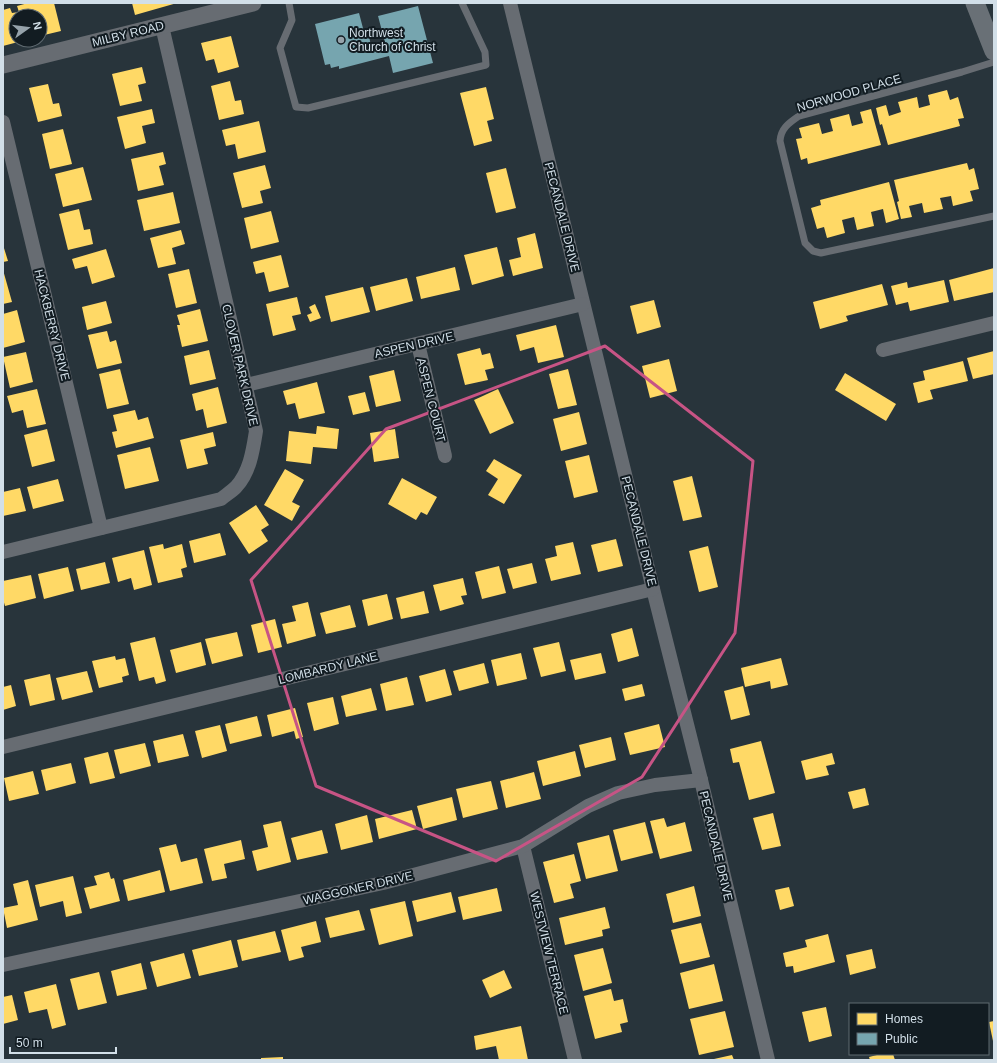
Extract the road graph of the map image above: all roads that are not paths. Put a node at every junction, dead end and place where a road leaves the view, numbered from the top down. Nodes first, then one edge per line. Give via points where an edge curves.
1 (253, 3) edge
2 (289, 3) edge
3 (462, 3) edge
4 (510, 3) edge
5 (975, 3) edge
6 (162, 26) junction
7 (994, 51) edge
8 (994, 62) edge
9 (3, 65) edge
10 (3, 122) edge
11 (994, 216) edge
12 (583, 304) junction
13 (994, 323) edge
14 (418, 344) junction
15 (883, 350) dead end
16 (246, 385) junction
17 (445, 456) dead end
18 (101, 528) junction
19 (3, 552) edge
20 (653, 589) junction
21 (3, 747) edge
22 (701, 780) junction
23 (523, 846) junction
24 (3, 965) edge
25 (575, 1060) edge
26 (768, 1060) edge

1 - 6 street, MILBY ROAD
2 - 3 lane via 292,20 280,48 296,107 308,108 486,65 485,52
4 - 12 street, PECANDALE DRIVE
5 - 7 main road
6 - 9 street, MILBY ROAD
6 - 16 street, CLOVER PARK DRIVE
8 - 11 lane, NORWOOD PLACE via 800,116 788,124 781,134 780,141 805,243 813,251 821,252
10 - 18 street, HACKBERRY DRIVE
12 - 14 street, ASPEN DRIVE
12 - 20 street, PECANDALE DRIVE
13 - 15 street
14 - 16 street, ASPEN DRIVE
14 - 17 street, ASPEN COURT
16 - 18 street, CLOVER PARK DRIVE via 256,431 253,454 236,487 221,499
18 - 19 street, CLOVER PARK DRIVE
20 - 21 street, LOMBARDY LANE
20 - 22 street, PECANDALE DRIVE
22 - 23 street, WAGGONER DRIVE via 655,785 618,793 588,806
22 - 26 street, PECANDALE DRIVE
23 - 24 street, WAGGONER DRIVE via 384,883
23 - 25 street, WESTVIEW TERRACE

